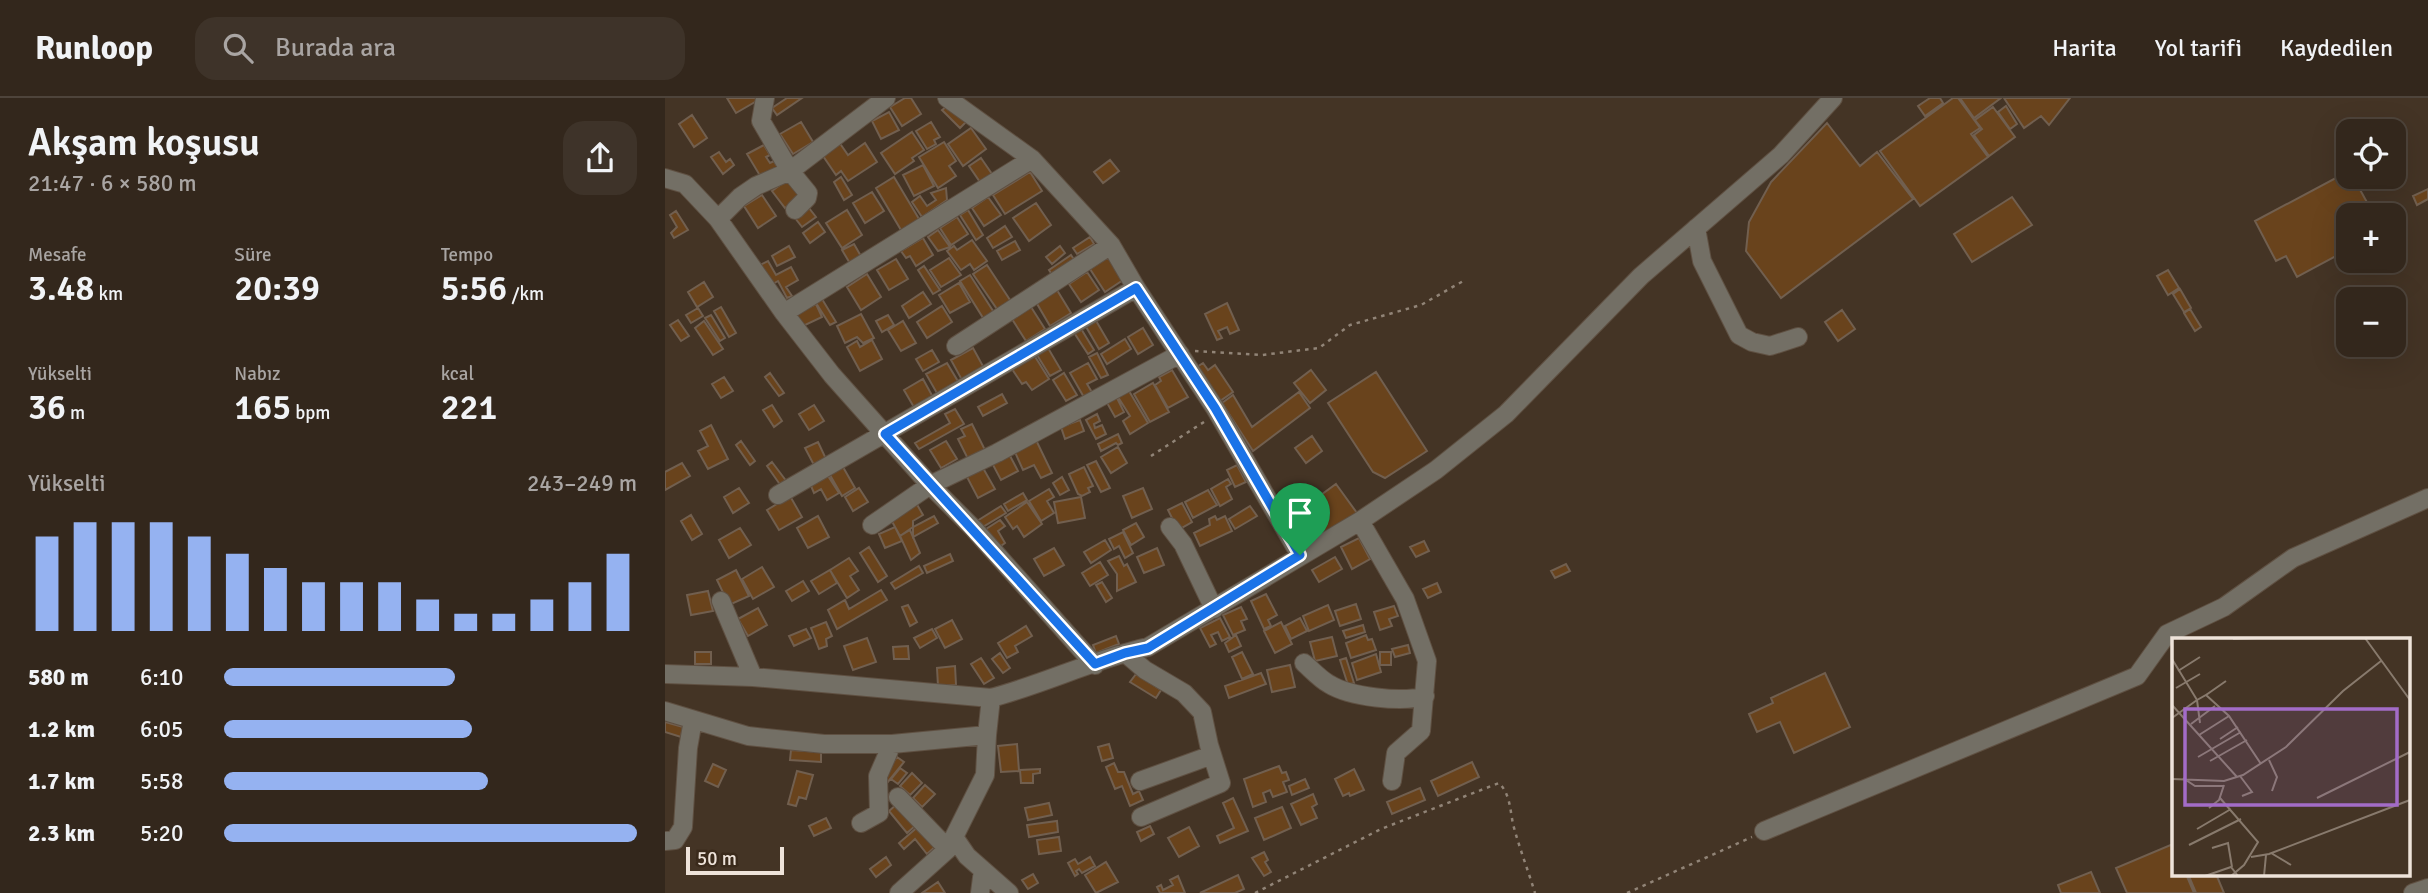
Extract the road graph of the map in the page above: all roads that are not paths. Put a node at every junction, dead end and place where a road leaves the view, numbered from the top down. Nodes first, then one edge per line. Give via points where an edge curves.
1 (765, 98) edge
2 (886, 98) edge
3 (947, 98) edge
4 (1833, 98) edge
5 (1032, 159) junction
6 (790, 171) junction
7 (665, 178) edge
8 (795, 210) dead end
9 (718, 219) junction
10 (1696, 229) junction
11 (1111, 245) junction
12 (1136, 288) junction
13 (784, 313) junction
14 (1798, 337) dead end
15 (956, 346) dead end
16 (1181, 356) junction
17 (885, 434) junction
18 (930, 485) junction
19 (778, 495) dead end
20 (2428, 498) edge
21 (1360, 521) junction
22 (872, 525) dead end
23 (1170, 527) dead end
24 (1300, 555) junction
25 (721, 601) dead end
26 (1214, 609) junction
27 (1125, 653) junction
28 (1304, 663) dead end
29 (1095, 664) junction
30 (665, 674) edge
31 (753, 677) junction
32 (1425, 696) junction
33 (991, 698) junction
34 (665, 711) edge
35 (693, 720) junction
36 (987, 735) junction
37 (892, 744) junction
38 (1212, 755) junction
39 (1140, 781) dead end
40 (1392, 781) dead end
41 (898, 797) dead end
42 (1141, 817) dead end
43 (861, 823) dead end
44 (1764, 831) road end
45 (665, 841) edge
46 (951, 843) junction
47 (983, 870) junction
48 (2428, 888) edge
49 (899, 893) edge
50 (980, 893) edge
51 (1009, 893) edge
52 (2413, 893) edge

1 - 6 street via 761,121
2 - 6 street
3 - 5 street
4 - 10 street via 1781,155
5 - 11 street
5 - 13 street
6 - 8 street via 808,193
6 - 9 street via 756,186
7 - 9 street via 685,184
9 - 13 street
10 - 14 street via 1702,261 1739,335 1770,346
10 - 21 street via 1641,276 1506,414 1436,470
11 - 12 street
11 - 15 street
12 - 16 street
12 - 17 street
13 - 17 street
16 - 18 street
16 - 24 street
17 - 18 street
17 - 19 street
18 - 22 street
18 - 29 street
20 - 44 street via 2293,558 2224,607 2167,634 2137,676
21 - 24 street
21 - 32 street via 1405,599 1427,661
23 - 26 street
24 - 26 street
25 - 31 street
26 - 27 street via 1148,648
27 - 29 street
27 - 38 street via 1184,693 1202,712
28 - 32 street via 1343,691 1415,699
29 - 33 street
30 - 31 street
31 - 33 street
32 - 40 street via 1421,731 1396,753
33 - 36 street
34 - 35 street
35 - 37 street via 748,736 824,744
35 - 45 street via 683,827 675,840
36 - 37 street
36 - 46 street via 985,775
37 - 43 street via 878,776 879,813
38 - 39 street
38 - 42 street via 1221,783
41 - 46 street
46 - 47 street
46 - 49 street
47 - 50 street
47 - 51 street
48 - 52 street

